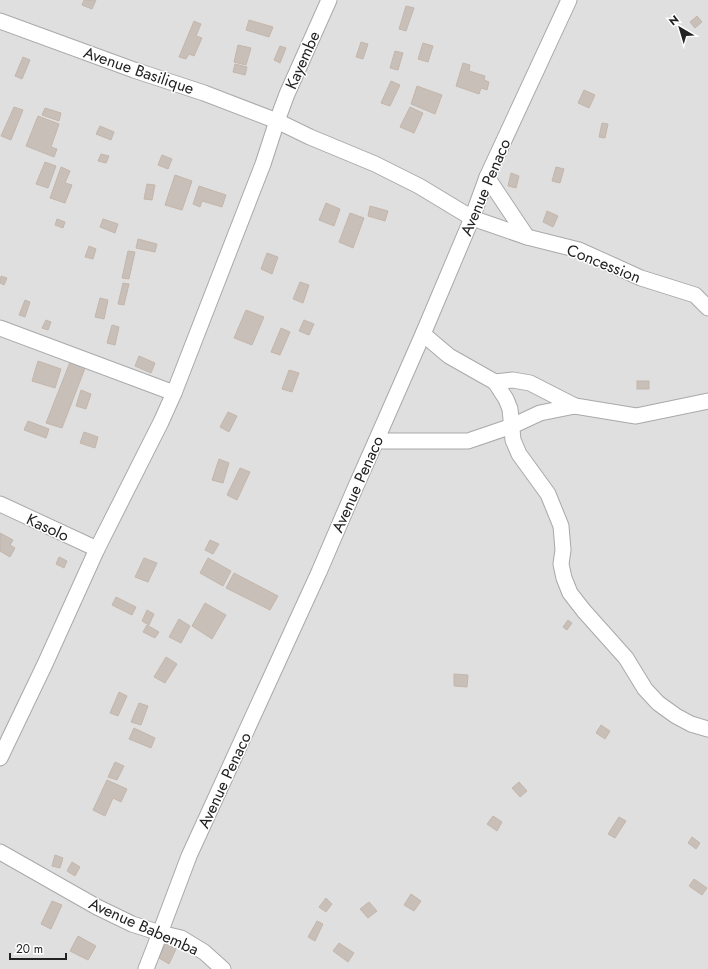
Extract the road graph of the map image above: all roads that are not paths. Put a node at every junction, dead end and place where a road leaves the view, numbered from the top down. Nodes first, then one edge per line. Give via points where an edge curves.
1 (329, 0) edge
2 (569, 0) edge
3 (0, 21) edge
4 (277, 121) junction
5 (487, 177) junction
6 (472, 218) junction
7 (527, 237) junction
8 (708, 308) edge
9 (0, 328) edge
10 (423, 334) junction
11 (495, 382) junction
12 (174, 393) junction
13 (708, 401) edge
14 (575, 406) junction
15 (512, 426) junction
16 (376, 440) junction
17 (0, 504) edge
18 (97, 549) junction
19 (708, 729) edge
20 (0, 758) edge
21 (0, 852) edge
22 (160, 933) junction
23 (146, 969) edge
24 (223, 969) edge

1 - 4 street, Kayembe
2 - 5 street, Avenue Penaco
3 - 4 street, Avenue Basilique
4 - 6 street, Avenue Basilique via 375,164 419,186
4 - 12 street, Kayembe via 263,164
5 - 6 street, Avenue Penaco
5 - 7 street
6 - 7 street, Concession
6 - 10 street, Avenue Penaco
7 - 8 street, Concession via 579,250 641,278 695,295
9 - 12 street
10 - 11 street via 449,356
10 - 16 street, Avenue Penaco
11 - 14 street via 513,380 530,383
11 - 15 street via 510,409
12 - 18 street, Kayembe
13 - 14 street via 636,416
14 - 15 street via 540,413
15 - 16 street via 468,441
15 - 19 street via 513,440 519,454 548,494 561,526 561,564 570,593 626,658 645,689 658,703 691,724
16 - 22 street, Avenue Penaco via 192,849
17 - 18 street, Kasolo
18 - 20 street, Kayembe
21 - 22 street, Avenue Babemba via 97,907 132,924
22 - 23 street, Avenue Penaco
22 - 24 street, Avenue Babemba via 181,938 204,952

